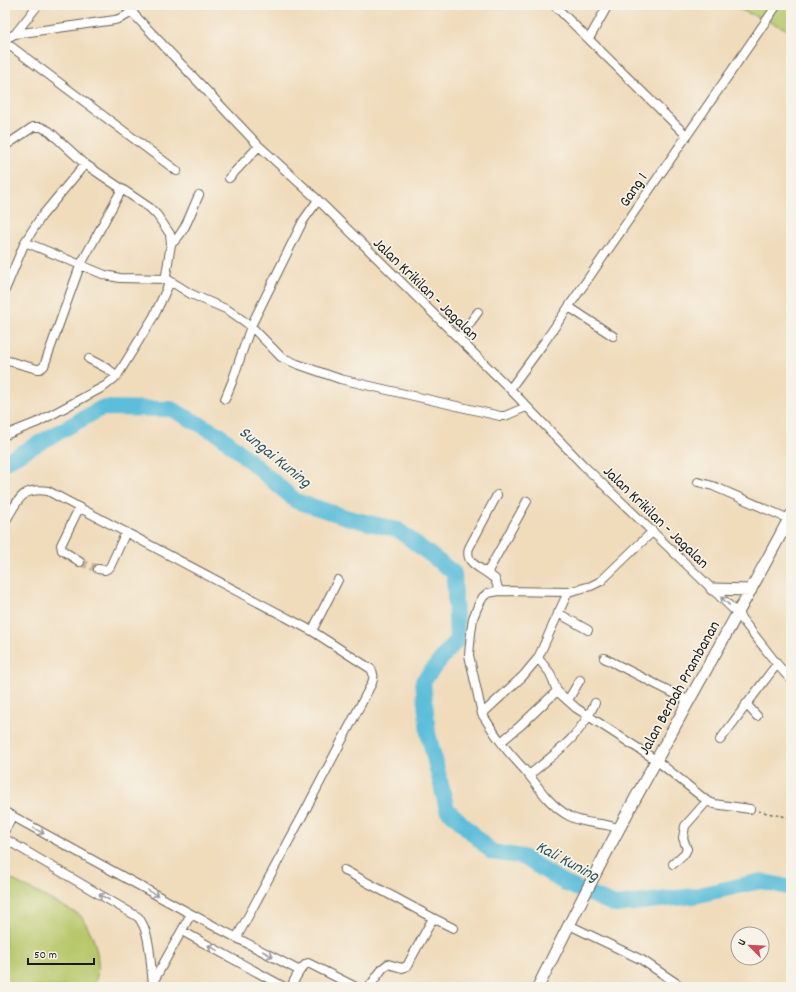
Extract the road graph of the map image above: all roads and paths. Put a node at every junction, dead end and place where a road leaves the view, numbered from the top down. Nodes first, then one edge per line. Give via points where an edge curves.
1 (38, 5) edge
2 (125, 5) edge
3 (137, 5) edge
4 (554, 5) edge
5 (608, 5) edge
6 (777, 5) edge
7 (132, 12) junction
8 (15, 34) junction
9 (590, 37) dead end
10 (5, 40) edge
11 (686, 135) junction
12 (5, 146) edge
13 (259, 146) junction
14 (85, 164) junction
15 (176, 171) dead end
16 (229, 178) dead end
17 (122, 189) junction
18 (199, 195) dead end
19 (318, 200) junction
20 (25, 242) junction
21 (171, 244) junction
22 (80, 266) junction
23 (169, 280) junction
24 (5, 290) edge
25 (568, 307) junction
26 (478, 312) dead end
27 (251, 326) junction
28 (613, 336) dead end
29 (459, 338) junction
30 (89, 359) dead end
31 (5, 360) edge
32 (117, 376) junction
33 (510, 388) junction
34 (225, 399) dead end
35 (526, 407) junction
36 (5, 435) edge
37 (698, 482) dead end
38 (497, 495) dead end
39 (527, 501) dead end
40 (80, 508) junction
41 (790, 517) edge
42 (5, 522) edge
43 (653, 531) junction
44 (126, 532) junction
45 (787, 533) edge
46 (80, 562) tunnel mouth
47 (98, 569) dead end
48 (487, 573) junction
49 (338, 580) dead end
50 (712, 589) junction
51 (751, 590) junction
52 (498, 591) junction
53 (568, 592) junction
54 (558, 613) junction
55 (737, 613) junction
56 (588, 630) dead end
57 (312, 631) junction
58 (538, 658) junction
59 (604, 658) dead end
60 (777, 664) junction
61 (580, 680) dead end
62 (791, 680) edge
63 (557, 691) junction
64 (568, 700) junction
65 (689, 701) junction
66 (594, 703) dead end
67 (746, 704) junction
68 (482, 714) junction
69 (589, 716) junction
70 (757, 716) dead end
71 (720, 740) dead end
72 (501, 742) junction
73 (656, 760) junction
74 (529, 775) junction
75 (707, 801) junction
76 (750, 809) joint
77 (5, 812) edge
78 (14, 816) junction
79 (791, 818) edge
80 (619, 829) junction
81 (5, 830) edge
82 (5, 839) edge
83 (672, 864) dead end
84 (344, 870) dead end
85 (191, 914) junction
86 (433, 918) junction
87 (569, 925) junction
88 (453, 928) dead end
89 (182, 931) junction
90 (236, 937) junction
91 (300, 971) junction
92 (152, 985) edge
93 (284, 987) edge
94 (291, 987) edge
95 (356, 987) edge
96 (369, 987) edge
97 (538, 987) edge
98 (682, 987) edge

1 - 8 street
2 - 7 street, Jalan Krikilan - Jagalan
3 - 7 street
4 - 11 street
5 - 9 street
6 - 11 street, Gang 1
7 - 8 street via 115,20
7 - 13 street, Jalan Krikilan - Jagalan
8 - 10 street
10 - 15 street
11 - 25 street, Gang 1
12 - 14 street via 37,126 48,131
13 - 16 street
13 - 19 street, Jalan Krikilan - Jagalan
14 - 17 street
14 - 20 street via 41,217
17 - 21 street via 150,208 168,231
17 - 22 street
18 - 21 street via 177,239
19 - 27 street via 303,221
19 - 29 street, Jalan Krikilan - Jagalan
20 - 22 street
20 - 24 street
21 - 23 street via 166,275
22 - 23 street via 120,278
22 - 31 street via 44,366 37,370
23 - 27 street via 191,294 228,310
23 - 32 street via 154,316
25 - 28 street
25 - 33 street, Gang 1
26 - 29 street
27 - 34 street
27 - 35 street via 281,357 340,379 500,416
29 - 33 street, Jalan Krikilan - Jagalan
30 - 32 street
32 - 36 street via 105,386 38,422
33 - 35 street, Jalan Krikilan - Jagalan
35 - 43 street, Jalan Krikilan - Jagalan
37 - 41 street
38 - 48 street via 467,554 470,561
39 - 48 street
40 - 42 street via 48,491 26,492
40 - 44 street
40 - 46 street via 61,545 62,550
41 - 45 main road, Jalan Berbah Prambanan
43 - 50 street, Jalan Krikilan - Jagalan
43 - 53 street via 601,581
44 - 47 street via 110,566 105,570
44 - 57 street
45 - 51 main road, Jalan Berbah Prambanan
48 - 52 street via 495,579
49 - 57 street
50 - 51 main road
55 -> 50 street, Jalan Krikilan - Jagalan
51 - 55 main road, Jalan Berbah Prambanan
52 - 53 street
52 - 68 street via 483,597 473,618 471,633 469,655
53 - 54 street
54 - 56 street
54 - 58 street
55 - 60 street, Jalan Krikilan - Jagalan
55 - 65 main road, Jalan Berbah Prambanan
57 - 90 street via 371,669 374,675 306,811
58 - 63 street via 550,672
58 - 68 street via 523,676
59 - 65 street
60 - 62 street, Jalan Krikilan - Jagalan
60 - 67 street
61 - 64 street
63 - 64 street
63 - 72 street
64 - 69 street
65 - 73 main road, Jalan Berbah Prambanan
66 - 69 street
67 - 70 street
67 - 71 street
68 - 72 street
69 - 73 street
69 - 74 street via 572,739
72 - 74 street
73 - 75 street
73 - 80 main road, Jalan Berbah Prambanan
74 - 80 street via 545,797 569,816
75 - 76 street
75 - 83 street via 685,826 683,838 687,849
76 - 79 path
77 - 78 street
78 - 81 street
78 -> 85 street
80 - 87 main road, Jalan Berbah Prambanan
92 -> 82 street via 146,932 138,917
84 - 86 street
85 - 89 street
85 - 90 street
86 - 88 street
86 - 96 street via 407,966 402,968 388,964
87 - 97 main road, Jalan Berbah Prambanan
87 - 98 street via 642,960
89 - 92 street
93 -> 89 street
90 -> 91 street
91 - 94 street
91 - 95 street via 308,963

